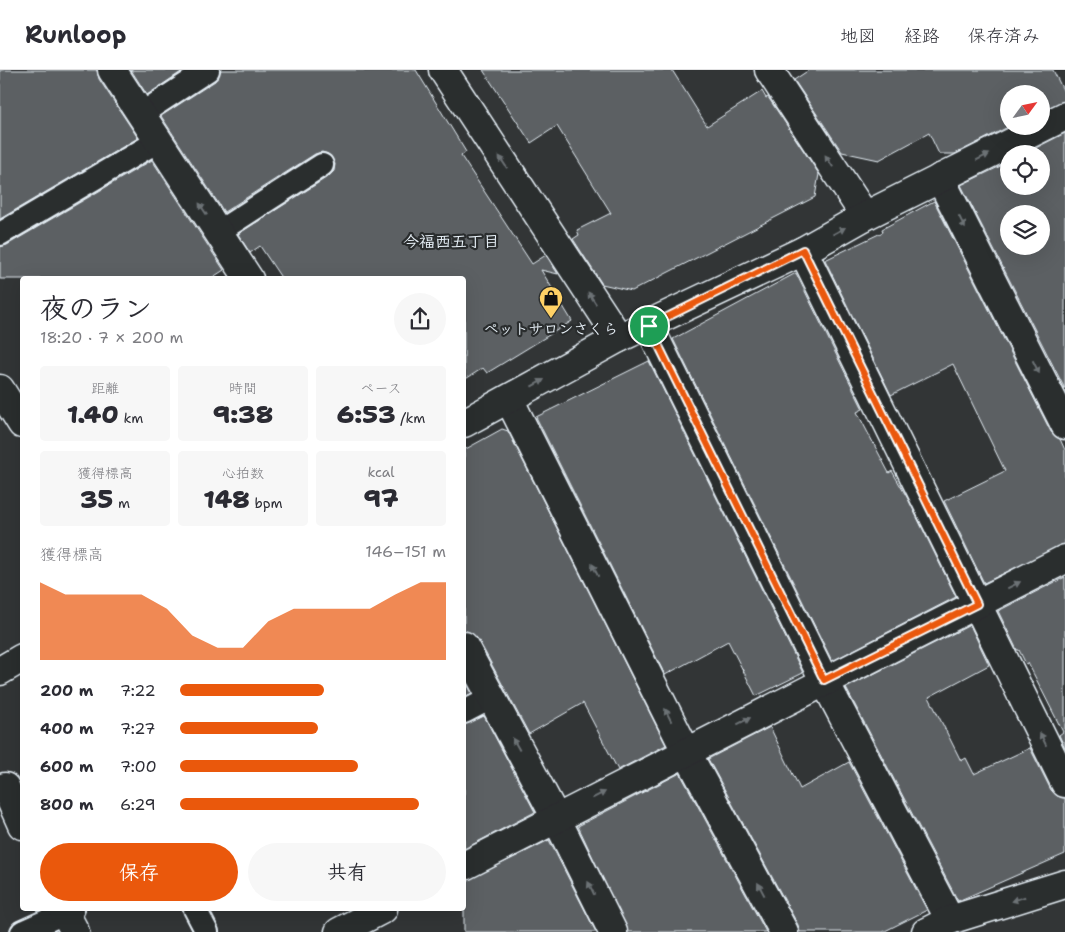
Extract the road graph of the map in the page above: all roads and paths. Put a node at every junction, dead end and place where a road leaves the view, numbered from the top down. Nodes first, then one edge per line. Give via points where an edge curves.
1 (112, 70) edge
2 (208, 70) edge
3 (443, 70) edge
4 (769, 70) edge
5 (141, 114) junction
6 (1065, 116) edge
7 (158, 140) junction
8 (322, 165) dead end
9 (940, 178) junction
10 (865, 216) junction
11 (218, 232) junction
12 (0, 234) edge
13 (803, 250) junction
14 (247, 276) edge
15 (649, 326) junction
16 (619, 338) junction
17 (9, 390) edge
18 (508, 399) junction
19 (20, 419) edge
20 (466, 422) edge
21 (1065, 425) edge
22 (1065, 559) edge
23 (977, 604) junction
24 (466, 650) edge
25 (20, 659) edge
26 (0, 671) edge
27 (824, 680) junction
28 (491, 698) junction
29 (466, 711) edge
30 (686, 751) junction
31 (1065, 783) edge
32 (9, 785) edge
33 (556, 818) junction
34 (20, 819) edge
35 (466, 865) edge
36 (1065, 884) edge
37 (196, 911) edge
38 (69, 916) edge
39 (372, 917) edge
40 (938, 926) edge
41 (22, 932) edge
42 (207, 932) edge
43 (338, 932) edge
44 (612, 932) edge
45 (784, 932) edge

1 - 5 street
2 - 5 lane
16 -> 3 street
10 -> 4 street
5 - 7 street
9 -> 6 street
11 -> 7 street
7 - 12 lane
8 - 11 lane
9 - 10 street
9 -> 21 street
13 -> 10 street
11 - 14 street
13 - 15 street
13 - 23 street
15 - 16 street
15 - 27 street
18 -> 16 street
17 - 19 street
18 - 20 street
30 -> 18 street
23 -> 22 street
23 - 27 street
31 -> 23 street
24 - 28 street
25 - 26 street
30 -> 27 street
27 - 40 street
28 - 29 lane
33 -> 28 street
33 -> 30 street
45 -> 30 street
32 - 34 street
33 - 35 street
44 -> 33 street
36 -> 40 street
37 - 42 lane
38 - 41 lane
39 - 43 street

